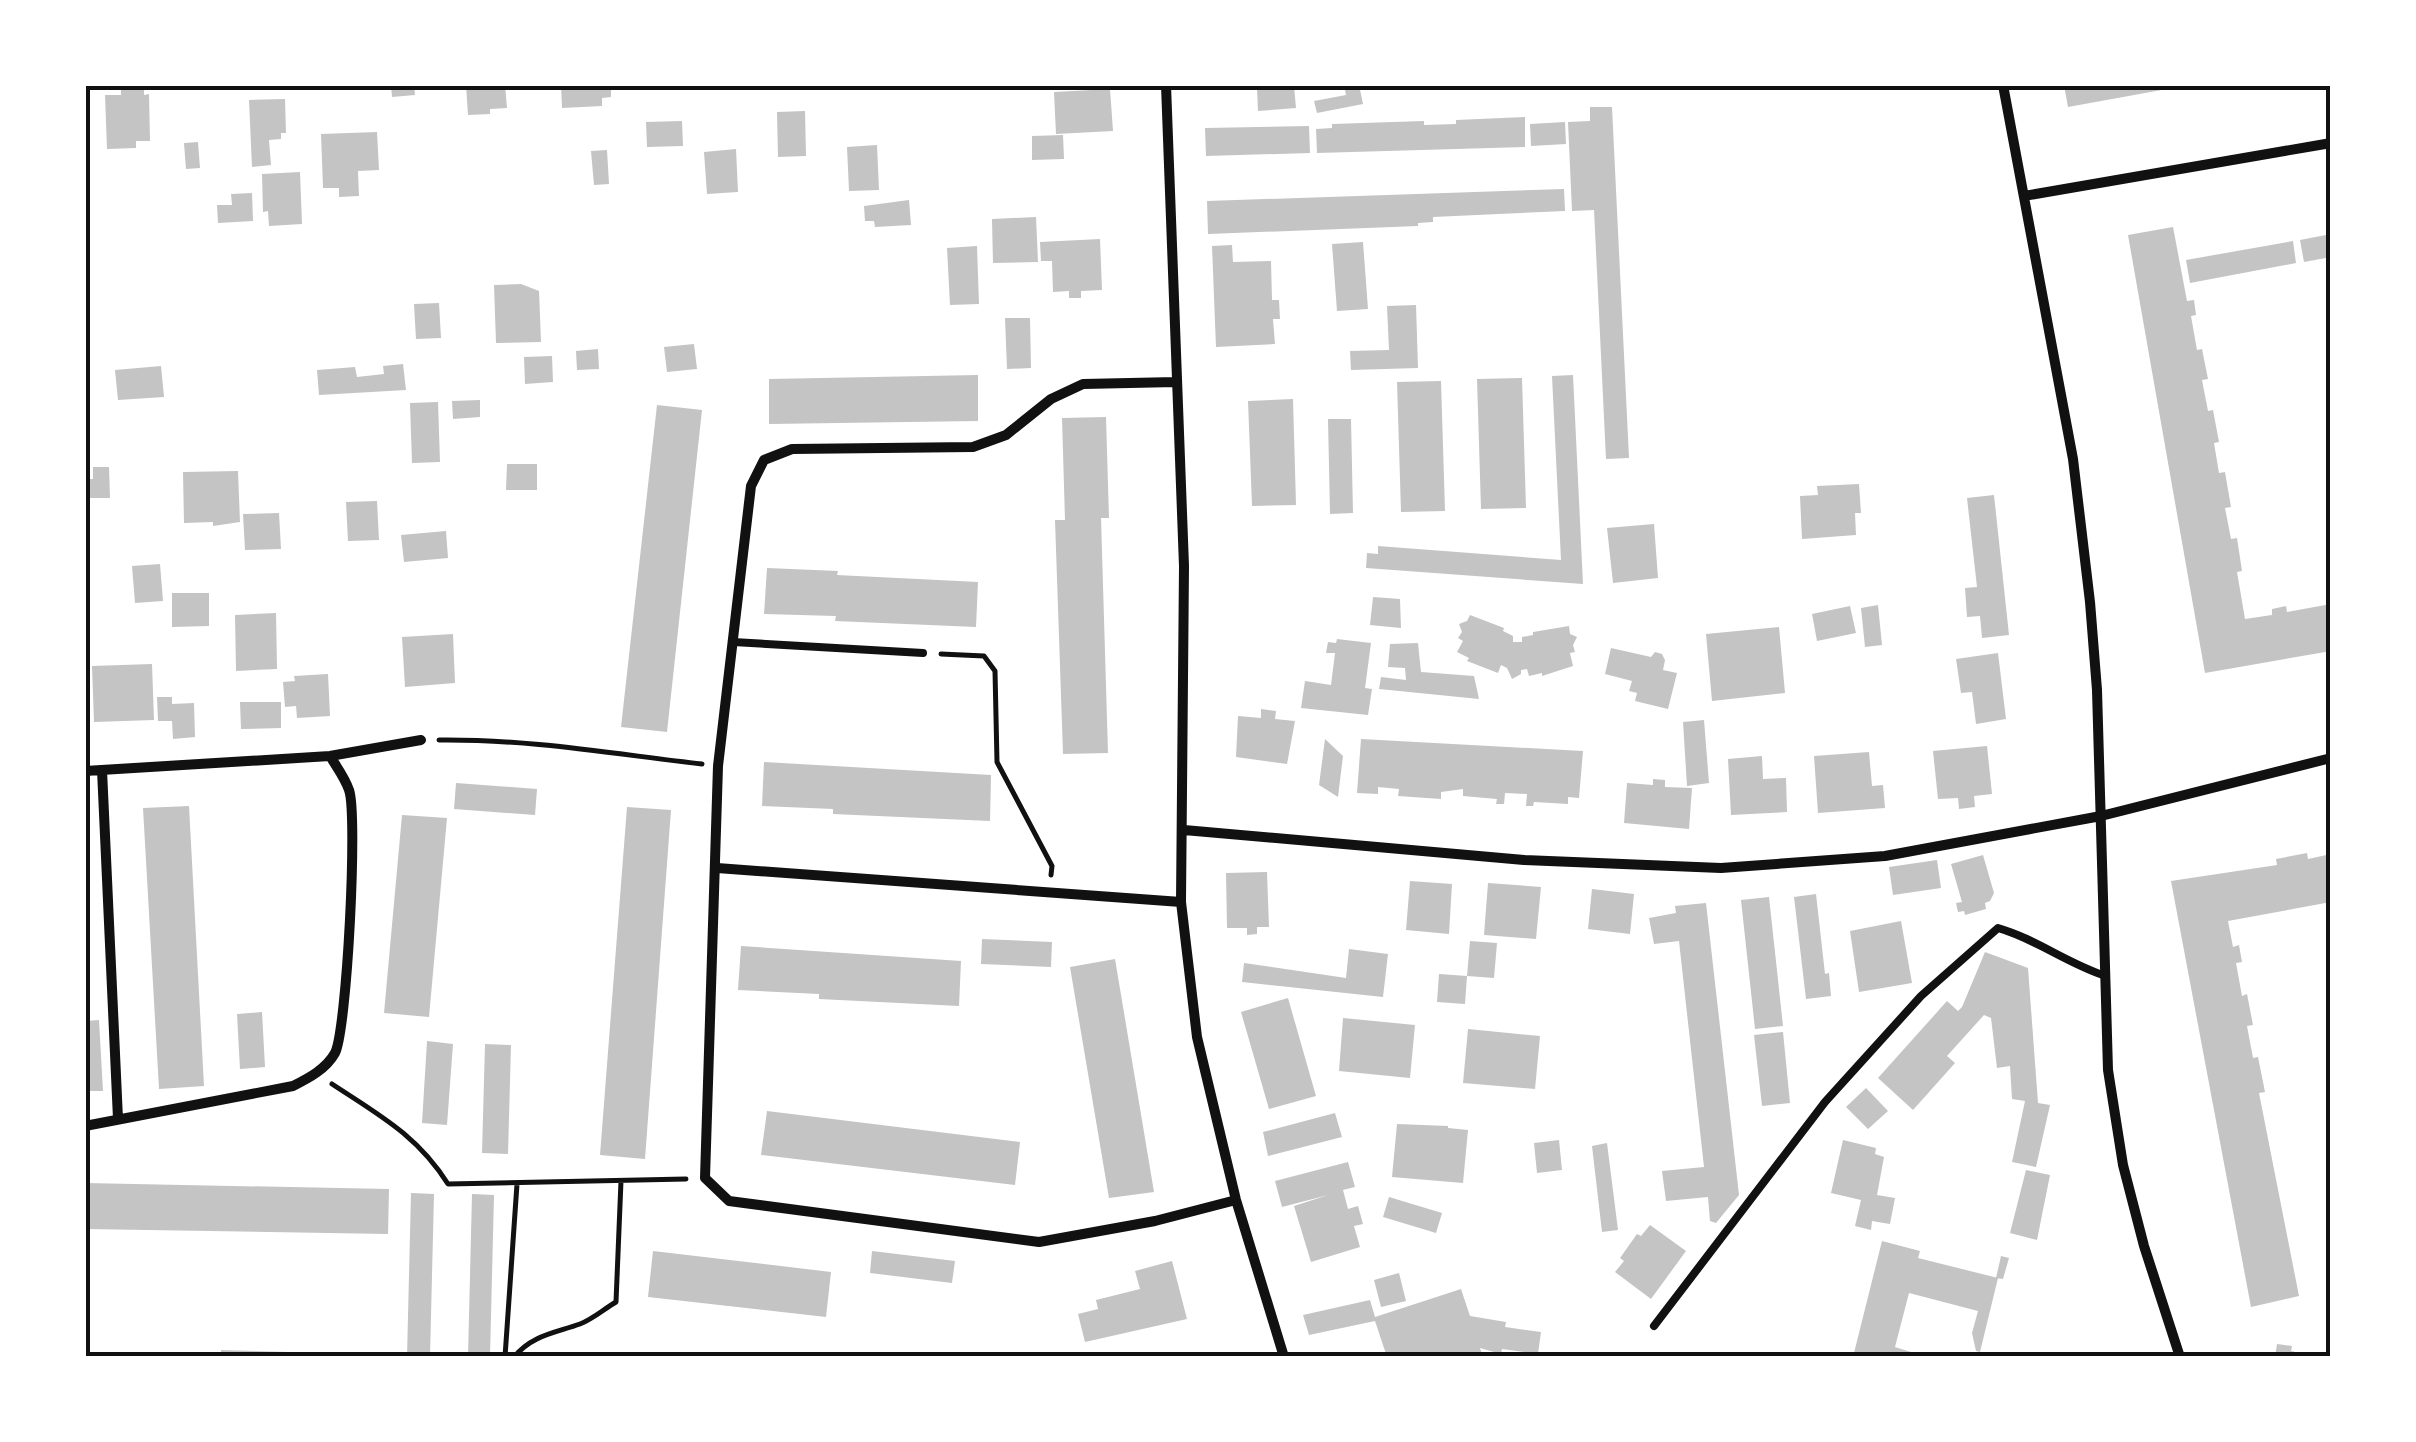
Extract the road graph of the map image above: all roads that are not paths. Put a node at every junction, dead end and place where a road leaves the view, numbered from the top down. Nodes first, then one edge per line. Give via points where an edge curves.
1 (1166, 85) edge
2 (2003, 85) edge
3 (2331, 142) edge
4 (2024, 196) junction
5 (1176, 382) junction
6 (732, 642) junction
7 (923, 653) road end
8 (421, 740) road end
9 (330, 756) junction
10 (2331, 758) edge
11 (102, 770) junction
12 (85, 772) edge
13 (2100, 816) junction
14 (1184, 830) junction
15 (717, 868) junction
16 (1181, 902) junction
17 (2103, 975) junction
18 (118, 1119) junction
19 (85, 1126) edge
20 (1236, 1200) junction
21 (1654, 1326) dead end
22 (1284, 1357) edge
23 (2180, 1357) edge

1 - 5 street
2 - 4 street
3 - 4 street
4 - 13 street via 2073,460 2092,620
5 - 6 street via 1084,384 1051,399 1006,435 973,447 792,449 764,460 750,486
5 - 14 street
6 - 7 lane
6 - 15 street via 718,766
8 - 9 street
9 - 11 street
9 - 18 street via 350,792 349,948 336,1052 317,1074 293,1086
10 - 13 street
11 - 12 street
11 - 18 street
13 - 14 street via 1885,856 1722,868 1524,860
13 - 17 street
14 - 16 street
15 - 16 street
15 - 20 street via 704,1178 729,1201 1039,1242
16 - 20 street via 1197,1037
17 - 21 lane via 1998,928 1921,996 1825,1102
17 - 23 street via 2108,1070 2123,1164
18 - 19 street
20 - 22 street

